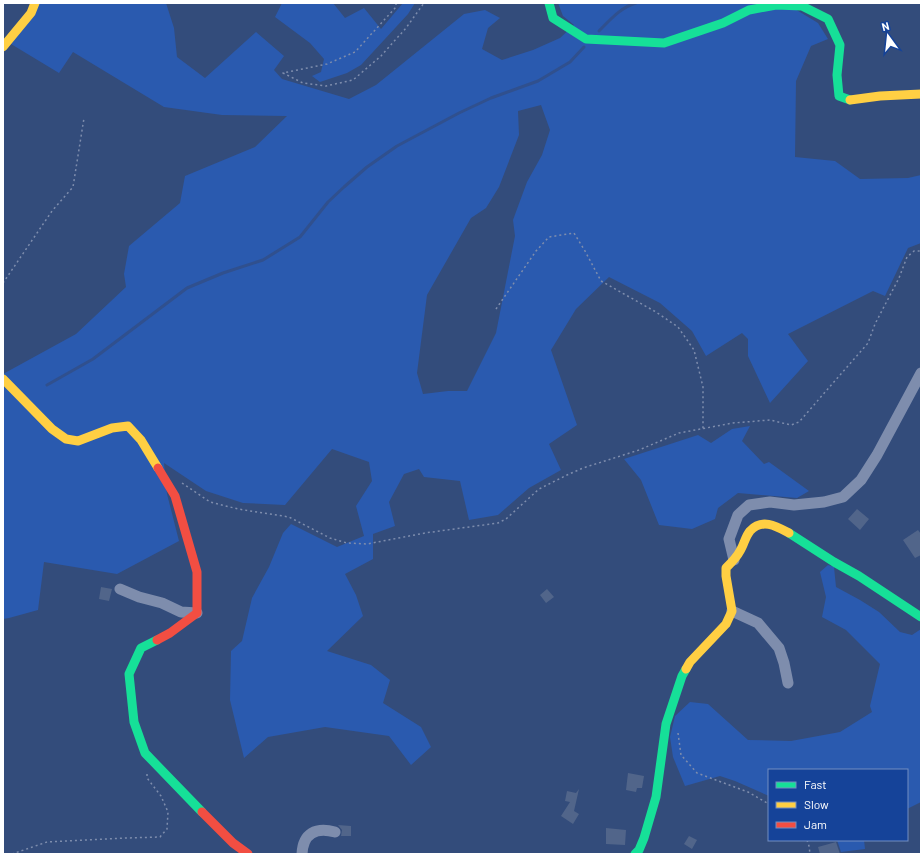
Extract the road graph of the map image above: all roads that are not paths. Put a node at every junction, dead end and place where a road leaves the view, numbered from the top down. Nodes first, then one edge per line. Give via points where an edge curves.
1 (35, 3) edge
2 (549, 3) edge
3 (3, 47) edge
4 (921, 94) edge
5 (921, 373) edge
6 (3, 379) edge
7 (734, 560) junction
8 (120, 589) dead end
9 (732, 611) junction
10 (197, 613) junction
11 (921, 617) edge
12 (788, 683) dead end
13 (335, 832) dead end
14 (248, 854) edge
15 (302, 854) edge
16 (635, 854) edge

1 - 3 street via 31,13
2 - 4 street via 553,18 586,39 664,43 723,23 749,10 802,6 828,19 840,46 837,75 839,96 852,101 880,96
5 - 7 street via 861,480 843,497 824,502 794,505 770,502 749,505 738,514 729,539
6 - 10 street via 52,429 66,439 78,441 112,428 128,426 140,440 174,496 197,572
7 - 9 street via 726,568
7 - 11 street via 750,531 760,524 775,525
8 - 10 street via 180,612
9 - 12 street via 758,624 779,648
9 - 16 street via 726,624 690,662 682,676 666,724 656,797 644,838
10 - 14 street via 170,633 141,648 128,674 134,722 145,753 233,843
13 - 15 street via 313,832 305,838

